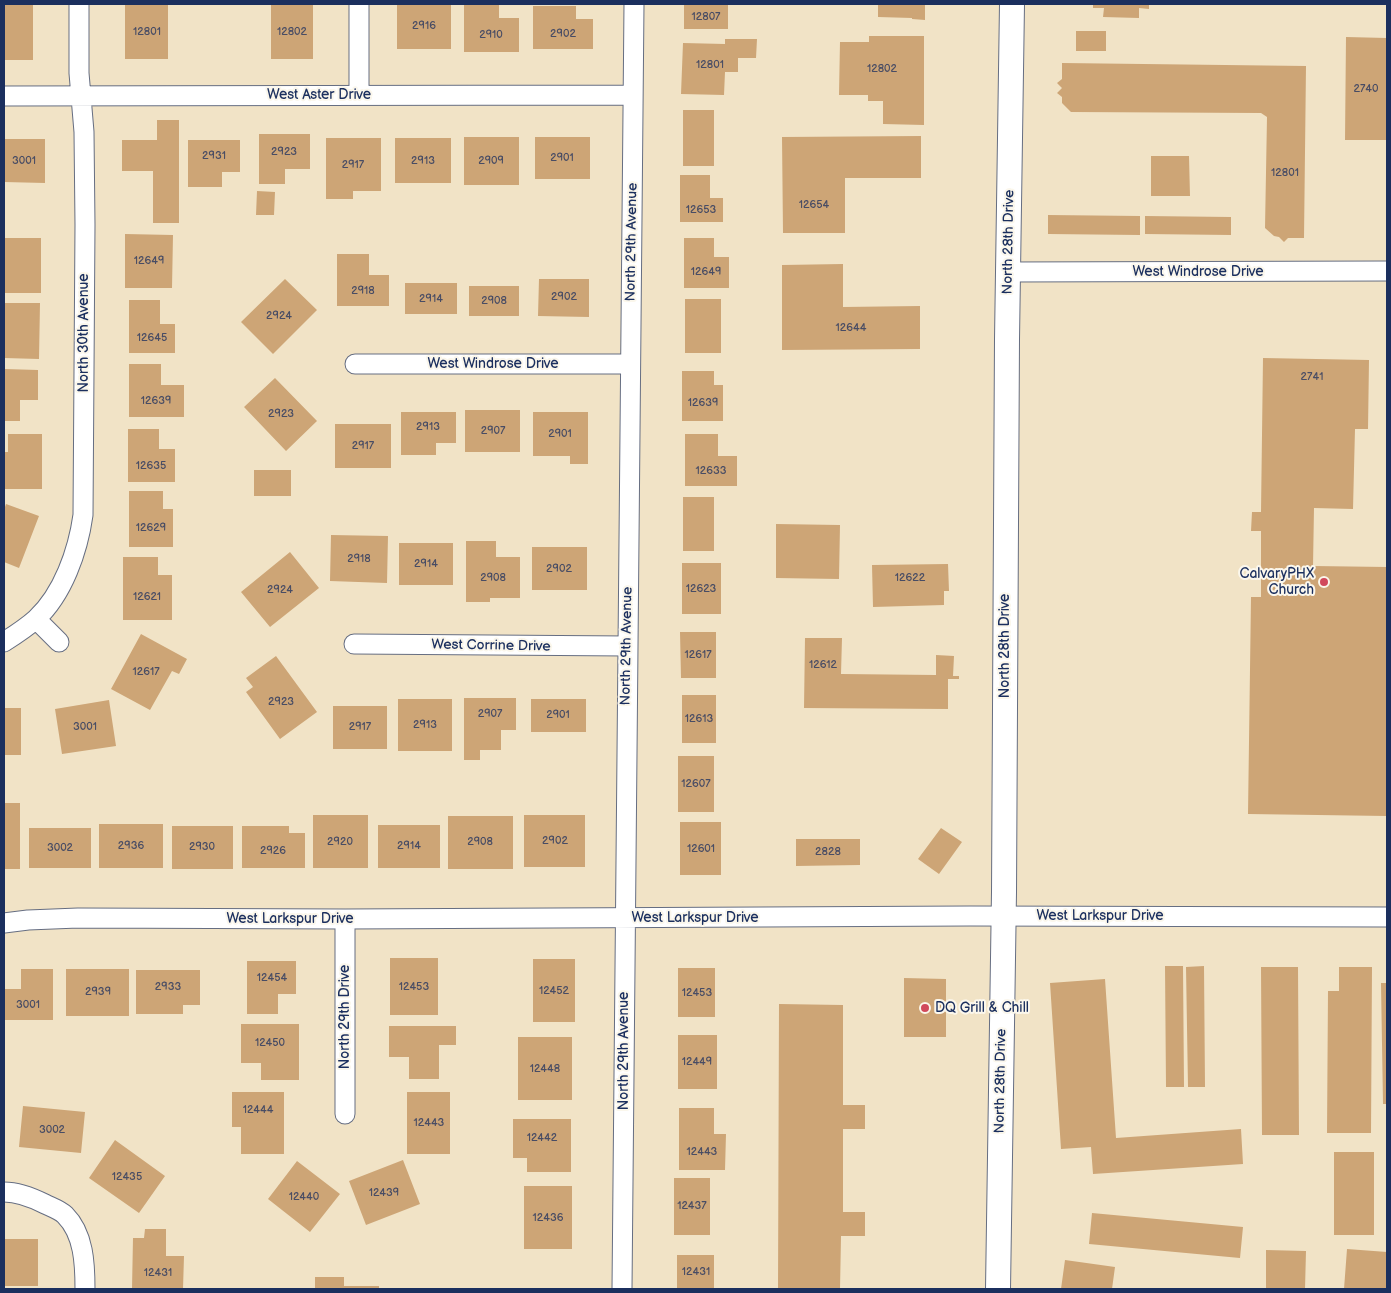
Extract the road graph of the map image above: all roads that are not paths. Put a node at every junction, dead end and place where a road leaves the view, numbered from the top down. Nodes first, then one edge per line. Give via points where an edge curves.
1 (79, 4) edge
2 (359, 4) edge
3 (634, 4) edge
4 (1012, 4) edge
5 (633, 94) junction
6 (359, 95) junction
7 (4, 96) edge
8 (81, 96) junction
9 (1387, 271) edge
10 (1008, 272) junction
11 (355, 364) dead end
12 (630, 364) junction
13 (36, 619) junction
14 (4, 642) edge
15 (59, 642) dead end
16 (354, 644) dead end
17 (627, 646) junction
18 (1003, 916) junction
19 (1387, 917) edge
20 (345, 919) junction
21 (625, 919) junction
22 (4, 923) edge
23 (345, 1114) dead end
24 (4, 1192) edge
25 (85, 1289) edge
26 (622, 1289) edge
27 (998, 1289) edge

1 - 8 street, North 30th Avenue
2 - 6 street
3 - 5 street, North 29th Avenue
4 - 10 street, North 28th Drive
5 - 6 street, West Aster Drive
5 - 12 street, North 29th Avenue
6 - 8 street, West Aster Drive
7 - 8 street, West Aster Drive
8 - 13 street, North 30th Avenue via 85,225 83,515 80,536 63,582
9 - 10 street, West Windrose Drive
10 - 18 street, North 28th Drive
11 - 12 street, West Windrose Drive
12 - 17 street, North 29th Avenue
13 - 14 street
13 - 15 street
16 - 17 street, West Corrine Drive
17 - 21 street, North 29th Avenue
18 - 19 street, West Larkspur Drive
18 - 21 street, West Larkspur Drive
18 - 27 street, North 28th Drive
20 - 21 street, West Larkspur Drive
20 - 22 street, West Larkspur Drive via 78,918
20 - 23 street, North 29th Drive
21 - 26 street, North 29th Avenue
24 - 25 street via 37,1200 64,1214 76,1230 81,1246

